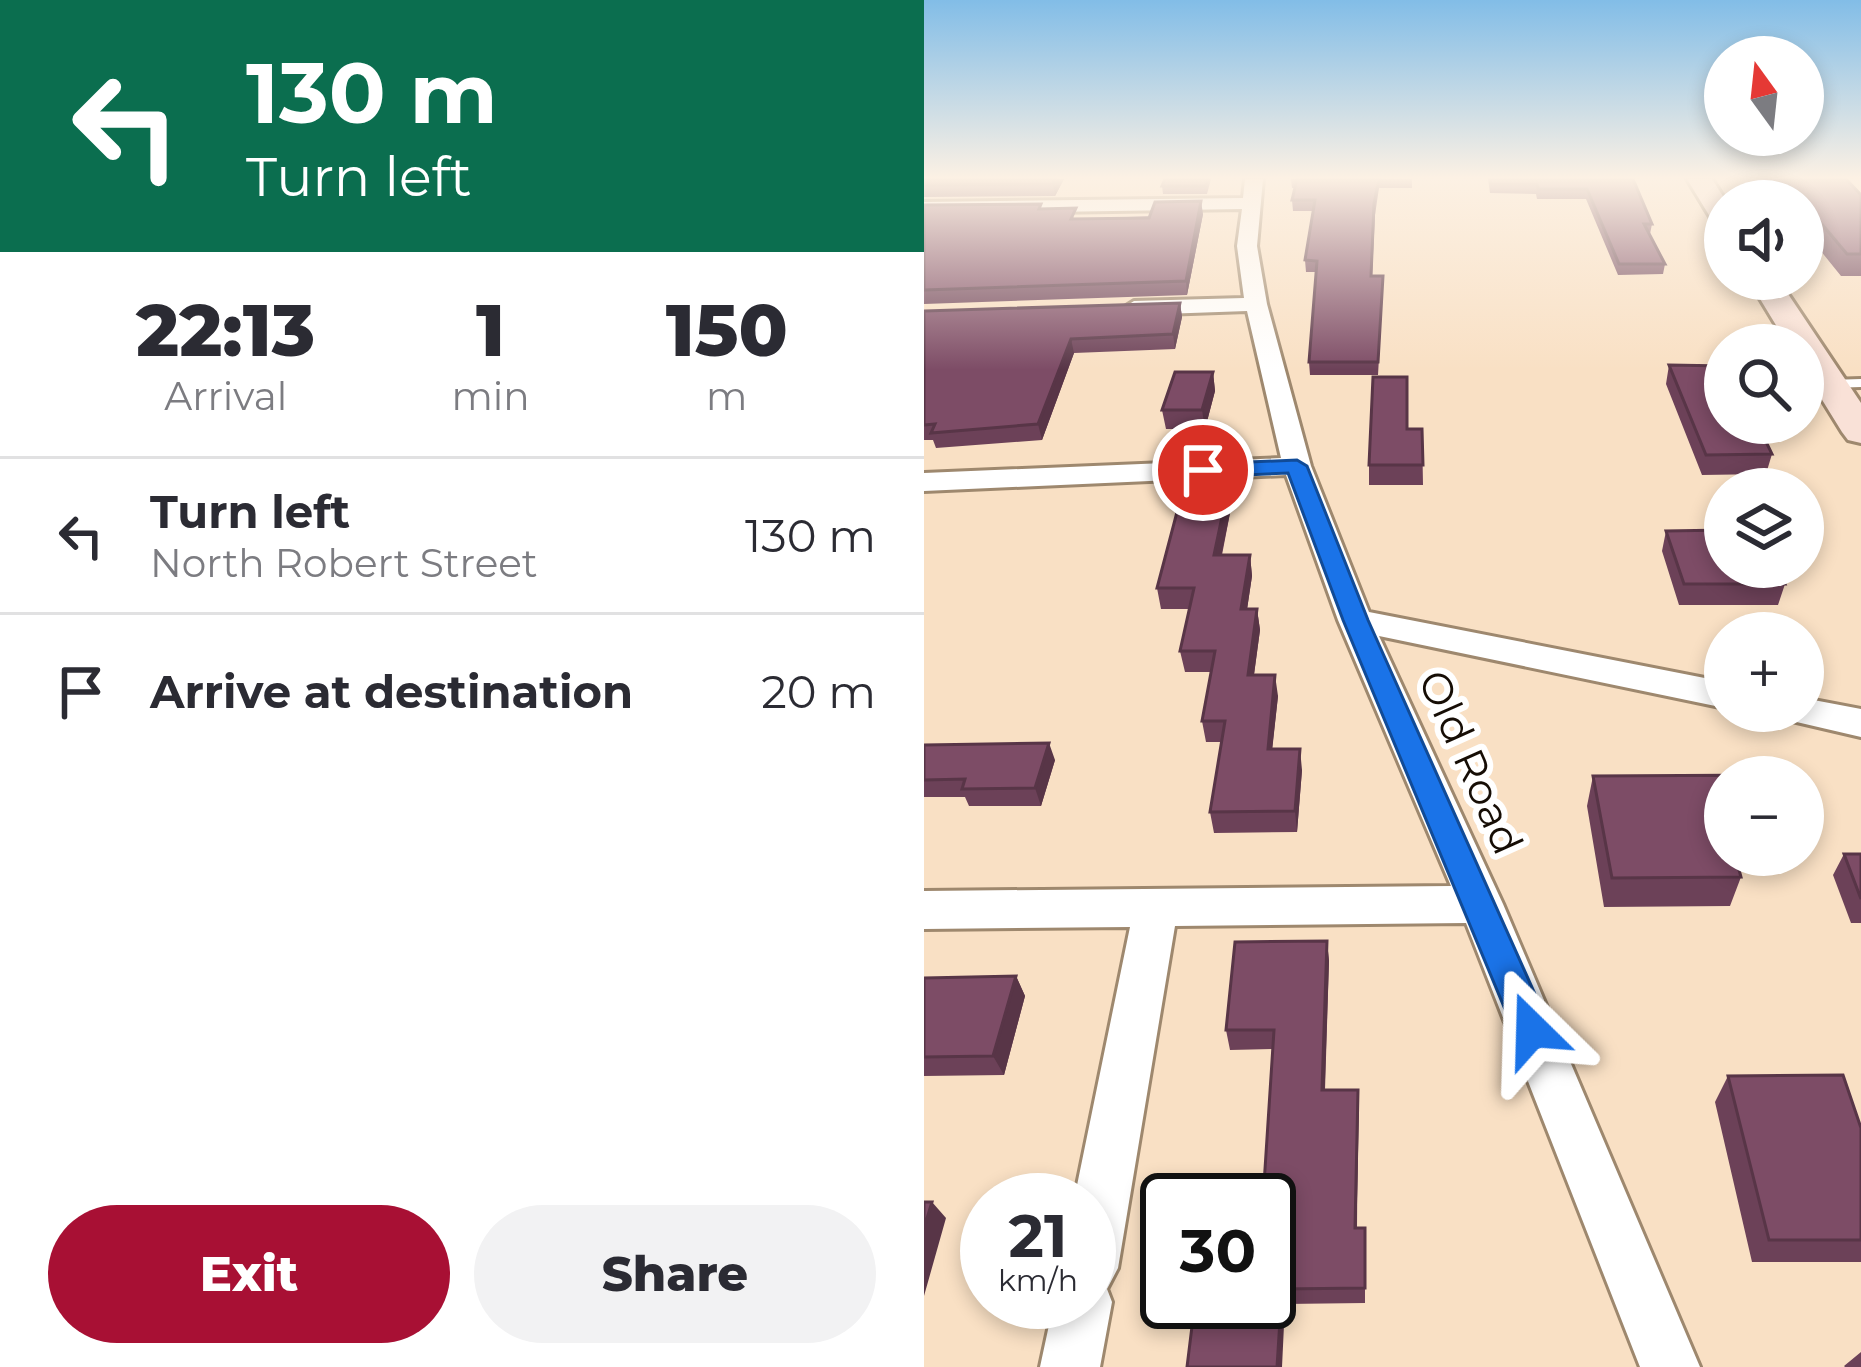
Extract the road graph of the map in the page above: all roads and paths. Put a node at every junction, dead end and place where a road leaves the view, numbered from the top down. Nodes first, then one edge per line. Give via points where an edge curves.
1 (1247, 243) edge
2 (1779, 300) edge
3 (1256, 304) junction
4 (1114, 308) edge
5 (1845, 384) edge
6 (1861, 433) edge
7 (1297, 466) junction
8 (924, 482) edge
9 (1355, 620) junction
10 (1704, 691) edge
11 (1824, 715) edge
12 (1861, 723) edge
13 (1480, 904) junction
14 (1156, 908) junction
15 (924, 910) edge
16 (1107, 1173) edge
17 (1078, 1329) edge
18 (1070, 1367) edge
19 (1670, 1367) edge

1 - 3 street, Old Road
2 - 5 street
3 - 4 street
3 - 7 street, Old Road
5 - 6 street
7 - 8 street
7 - 9 street, Old Road
9 - 10 street
9 - 13 street, Old Road
11 - 12 street
13 - 14 street
13 - 19 street, Old Road
14 - 15 street
14 - 16 street
17 - 18 street

